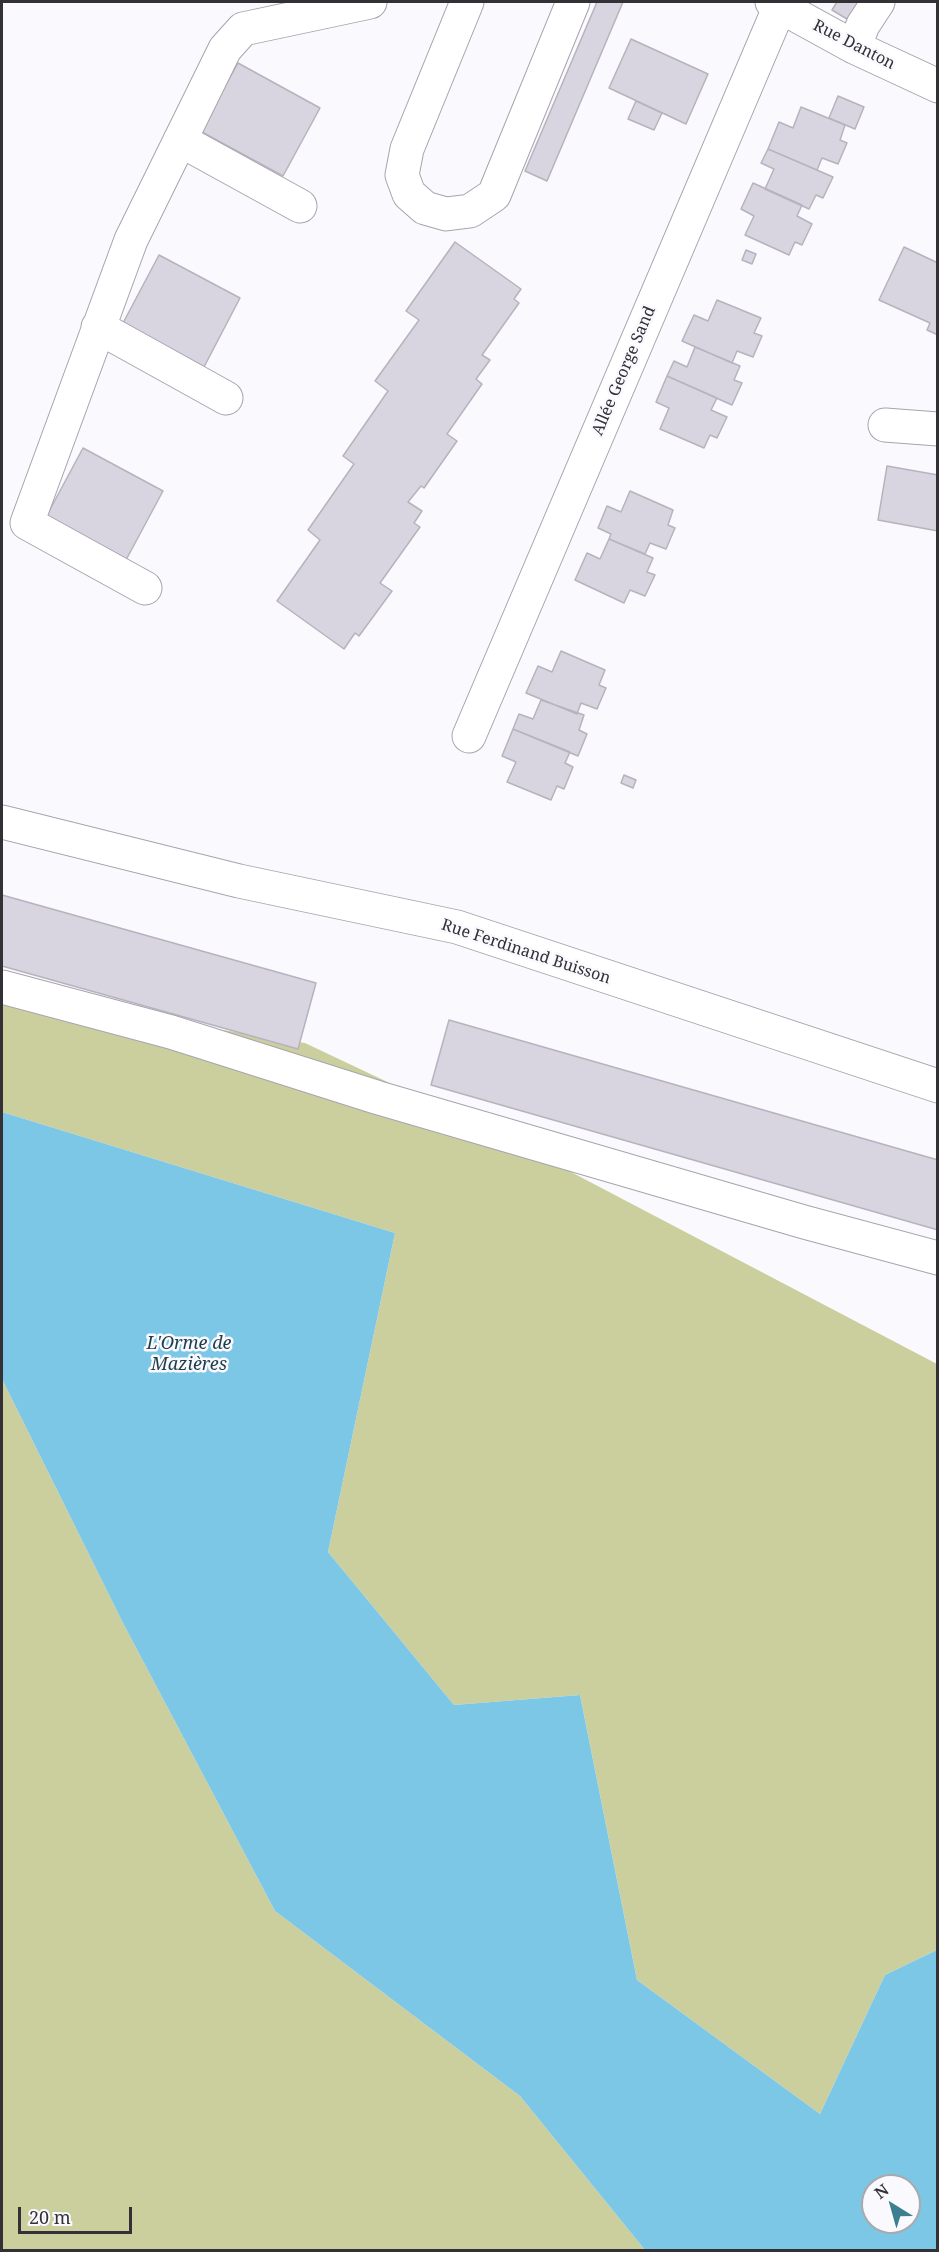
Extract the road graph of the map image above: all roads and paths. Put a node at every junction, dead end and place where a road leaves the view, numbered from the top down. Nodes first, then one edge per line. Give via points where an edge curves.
1 (370, 2) edge
2 (467, 2) edge
3 (573, 2) edge
4 (878, 2) edge
5 (776, 4) edge
6 (854, 47) junction
7 (938, 86) edge
8 (180, 140) junction
9 (300, 206) dead end
10 (98, 327) junction
11 (226, 398) dead end
12 (885, 425) dead end
13 (938, 429) edge
14 (145, 588) dead end
15 (469, 736) dead end
16 (2, 822) edge
17 (2, 987) edge
18 (938, 1086) edge
19 (938, 1258) edge

1 - 8 street via 243,29 225,49
2 - 3 street via 407,150 402,175 409,194 425,208 446,214 470,211 494,195
4 - 6 street
5 - 6 street, Rue Danton
5 - 15 street, Allée George Sand
6 - 7 street, Rue Danton
8 - 9 street
8 - 10 street via 131,240
10 - 11 street
10 - 14 street via 27,524
12 - 13 street
16 - 18 street, Rue Ferdinand Buisson via 239,881 457,927
17 - 19 street via 171,1032 379,1098

